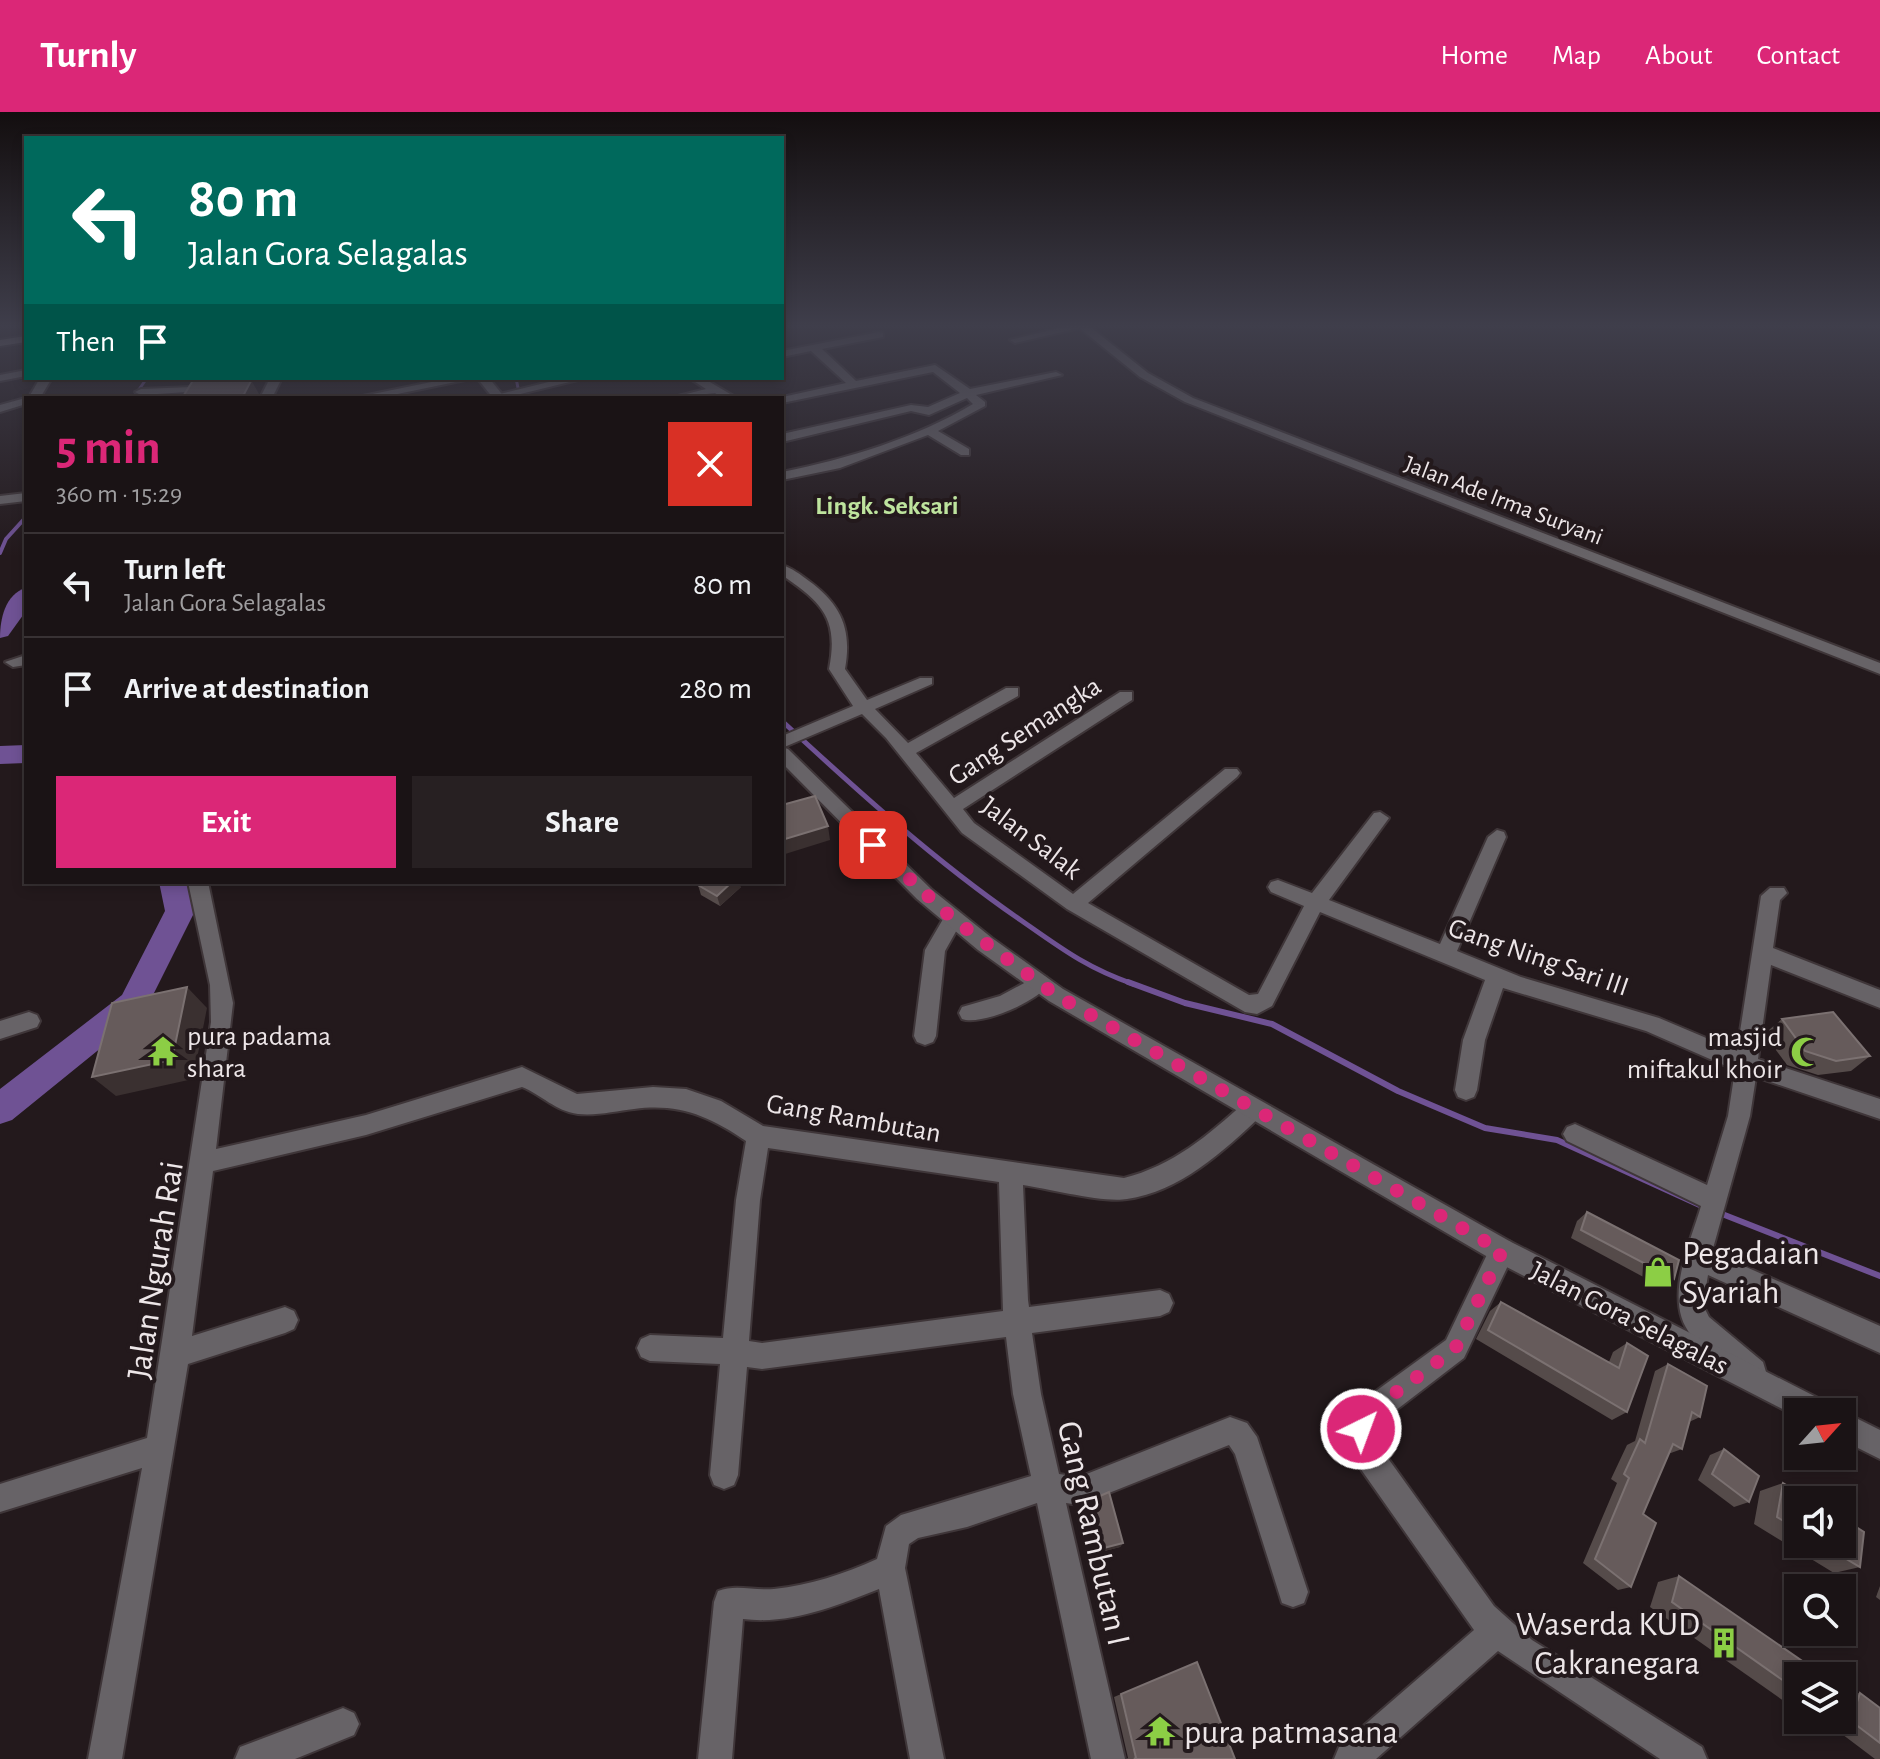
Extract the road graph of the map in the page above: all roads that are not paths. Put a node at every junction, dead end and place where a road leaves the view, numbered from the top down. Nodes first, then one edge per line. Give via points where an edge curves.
1 (947, 403) edge
2 (980, 403) edge
3 (1196, 403) edge
4 (929, 430) junction
5 (784, 438) edge
6 (965, 452) dead end
7 (784, 476) edge
8 (24, 497) edge
9 (0, 500) edge
10 (784, 571) edge
11 (1880, 669) edge
12 (926, 681) dead end
13 (1012, 692) dead end
14 (1126, 696) dead end
15 (864, 707) junction
16 (789, 741) edge
17 (906, 751) junction
18 (1231, 773) dead end
19 (951, 808) junction
20 (1380, 818) dead end
21 (1497, 837) dead end
22 (198, 884) edge
23 (1278, 887) dead end
24 (1777, 893) dead end
25 (1074, 904) junction
26 (1315, 904) junction
27 (953, 919) junction
28 (1761, 952) junction
29 (1445, 955) junction
30 (1497, 976) junction
31 (1039, 983) junction
32 (1880, 999) edge
33 (970, 1013) dead end
34 (29, 1021) dead end
35 (0, 1030) edge
36 (925, 1036) dead end
37 (1744, 1064) junction
38 (1466, 1090) dead end
39 (1253, 1109) junction
40 (1880, 1109) edge
41 (1575, 1134) dead end
42 (758, 1136) junction
43 (205, 1162) junction
44 (1011, 1174) junction
45 (1711, 1211) junction
46 (1502, 1251) junction
47 (1698, 1258) junction
48 (1160, 1303) dead end
49 (285, 1320) dead end
50 (1017, 1322) junction
51 (1880, 1340) edge
52 (650, 1348) dead end
53 (176, 1354) junction
54 (736, 1354) junction
55 (1775, 1391) junction
56 (1789, 1398) edge
57 (1856, 1432) edge
58 (1880, 1445) edge
59 (161, 1448) junction
60 (724, 1475) dead end
61 (1045, 1486) junction
62 (0, 1498) edge
63 (890, 1568) junction
64 (1293, 1592) dead end
65 (1497, 1631) junction
66 (343, 1724) dead end
67 (105, 1759) edge
68 (252, 1759) edge
69 (715, 1759) edge
70 (927, 1759) edge
71 (1108, 1759) edge
72 (1351, 1759) edge
73 (1690, 1759) edge

1 - 5 street via 929,411 911,408
2 - 4 street
3 - 11 street, Jalan Ade Irma Suryani
4 - 6 street
4 - 7 street via 836,465
8 - 9 street
10 - 15 street, Jalan Salak via 831,607 842,639 838,675
12 - 15 street
13 - 17 street
14 - 19 street, Gang Semangka
15 - 16 street
15 - 17 street, Jalan Salak
16 - 27 street, Jalan Gora Selagalas via 897,869
17 - 19 street, Jalan Salak
18 - 25 street
19 - 25 street, Jalan Salak via 989,845
20 - 26 street
21 - 29 street
22 - 43 street, Jalan Ngurah Rai via 223,982
23 - 26 street, Gang Ning Sari III
24 - 28 street via 1771,897
25 - 26 street, Jalan Salak via 1255,1006 1265,1000
26 - 29 street, Gang Ning Sari III
27 - 31 street, Jalan Gora Selagalas
27 - 36 street via 935,950
28 - 32 street
28 - 37 street via 1753,1038
29 - 30 street, Gang Ning Sari III
30 - 37 street, Gang Ning Sari III via 1651,1024
30 - 38 street via 1474,1040
31 - 33 street via 1006,1003
31 - 39 street, Jalan Gora Selagalas
34 - 35 street
37 - 40 street, Gang Ning Sari III
37 - 45 street via 1739,1116
39 - 44 street, Gang Rambutan via 1191,1159 1134,1187 1105,1188
39 - 46 street, Jalan Gora Selagalas
41 - 45 street
42 - 43 street, Gang Rambutan via 723,1111 691,1099 662,1096 574,1104 522,1077 366,1125
42 - 44 street, Gang Rambutan
42 - 54 street
43 - 53 street, Jalan Ngurah Rai
44 - 50 street, Gang Rambutan I
45 - 47 street
46 - 55 street, Jalan Gora Selagalas
46 - 65 street via 1455,1349 1368,1414 1361,1435 1369,1460
47 - 51 street
47 - 55 street via 1690,1306 1694,1318
48 - 50 street
49 - 53 street
50 - 54 street via 778,1354
50 - 61 street, Gang Rambutan I
52 - 54 street
53 - 59 street, Jalan Ngurah Rai
54 - 60 street
55 - 56 street, Jalan Gora Selagalas
57 - 58 street
59 - 62 street
59 - 67 street, Jalan Ngurah Rai
61 - 63 street via 911,1525 896,1536
61 - 64 street via 1079,1491 1233,1431 1247,1447
61 - 71 street, Gang Rambutan I
63 - 69 street via 814,1597 729,1602
63 - 70 street
65 - 72 street
65 - 73 street
66 - 68 street

